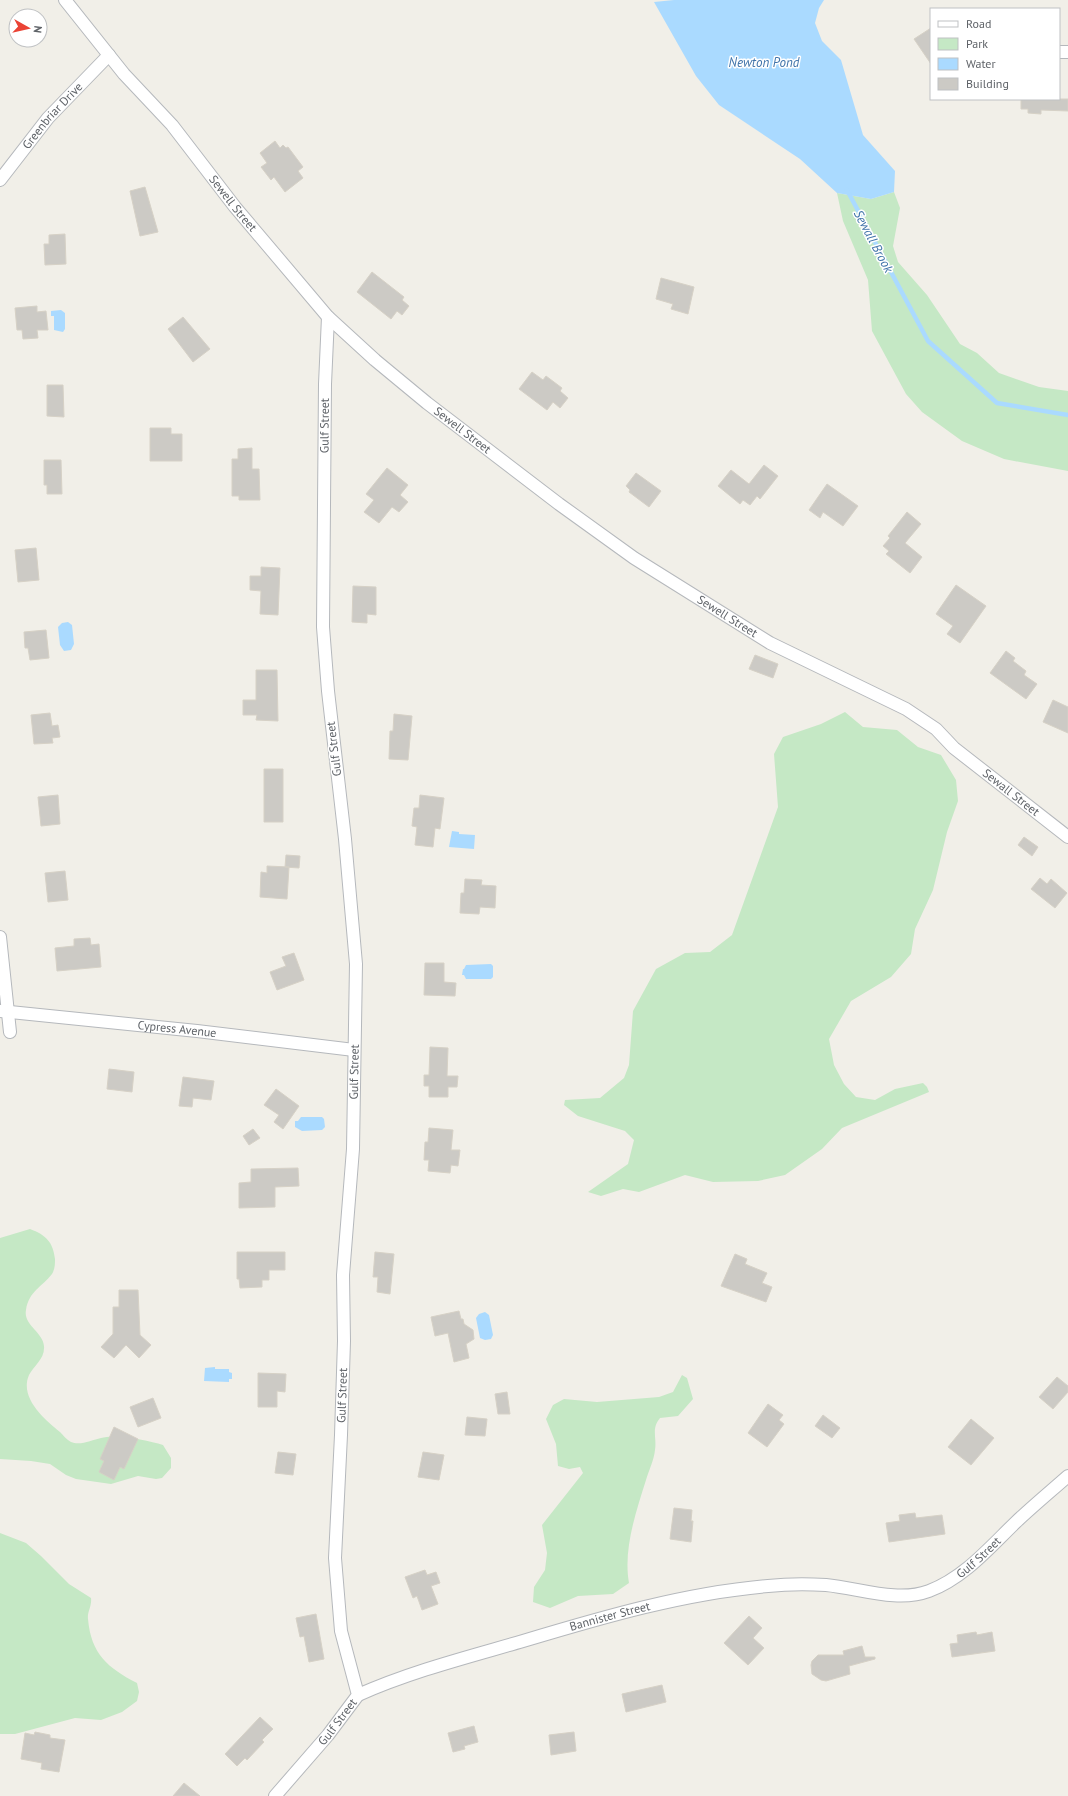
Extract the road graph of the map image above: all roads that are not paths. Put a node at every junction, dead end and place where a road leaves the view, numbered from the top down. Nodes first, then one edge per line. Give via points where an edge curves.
1 (66, 0) edge
2 (109, 55) junction
3 (0, 180) edge
4 (328, 317) junction
5 (954, 748) joint
6 (1068, 837) edge
7 (0, 938) edge
8 (4, 1011) edge
9 (10, 1032) dead end
10 (354, 1050) junction
11 (1068, 1476) edge
12 (870, 1591) joint
13 (358, 1695) junction
14 (275, 1796) edge

1 - 2 street, Sewell Street
2 - 3 street, Greenbriar Drive via 48,118
2 - 4 street, Sewell Street via 172,125 235,206
4 - 5 street, Sewell Street via 427,403 634,558 770,643 906,709 936,729
4 - 10 street, Gulf Street via 323,627 356,964
5 - 6 street, Sewall Street
7 - 8 street
8 - 9 street
8 - 10 street, Cypress Avenue
10 - 13 street, Gulf Street via 353,1149 343,1275 341,1435 335,1558 341,1632
11 - 12 street, Gulf Street via 952,1580 916,1596
12 - 13 street, Bannister Street via 826,1586 772,1585 643,1607 422,1670
13 - 14 street, Gulf Street via 328,1735

